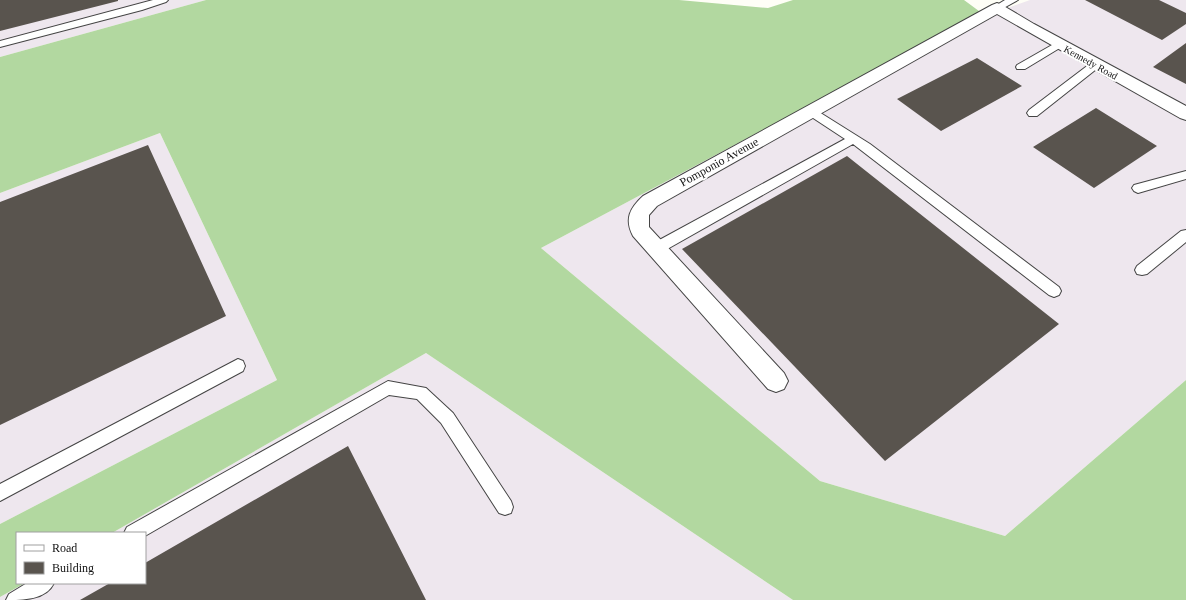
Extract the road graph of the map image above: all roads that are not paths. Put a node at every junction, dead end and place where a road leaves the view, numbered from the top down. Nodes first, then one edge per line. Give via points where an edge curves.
1 (163, 0) edge
2 (1005, 4) edge
3 (0, 44) edge
4 (1059, 44) junction
5 (1095, 65) junction
6 (1021, 66) dead end
7 (811, 111) junction
8 (1033, 113) dead end
9 (1186, 114) edge
10 (853, 139) junction
11 (1186, 176) edge
12 (1138, 188) dead end
13 (1186, 235) edge
14 (657, 248) junction
15 (1142, 270) dead end
16 (1054, 291) dead end
17 (238, 366) dead end
18 (776, 381) dead end
19 (0, 493) edge
20 (505, 507) dead end
21 (135, 532) edge
22 (43, 584) edge
23 (15, 600) edge

1 - 3 lane
2 - 4 street, Kennedy Road
2 - 7 street, Pomponio Avenue
4 - 5 street, Kennedy Road
4 - 6 lane
5 - 8 lane
5 - 9 street, Kennedy Road
7 - 10 lane
7 - 14 street, Pomponio Avenue via 650,201 640,210 637,221 640,230
10 - 14 lane
10 - 16 lane
11 - 12 lane
13 - 15 lane
14 - 18 street, Pomponio Avenue
17 - 19 lane
20 - 21 lane via 447,418 421,393 388,388
22 - 23 lane

